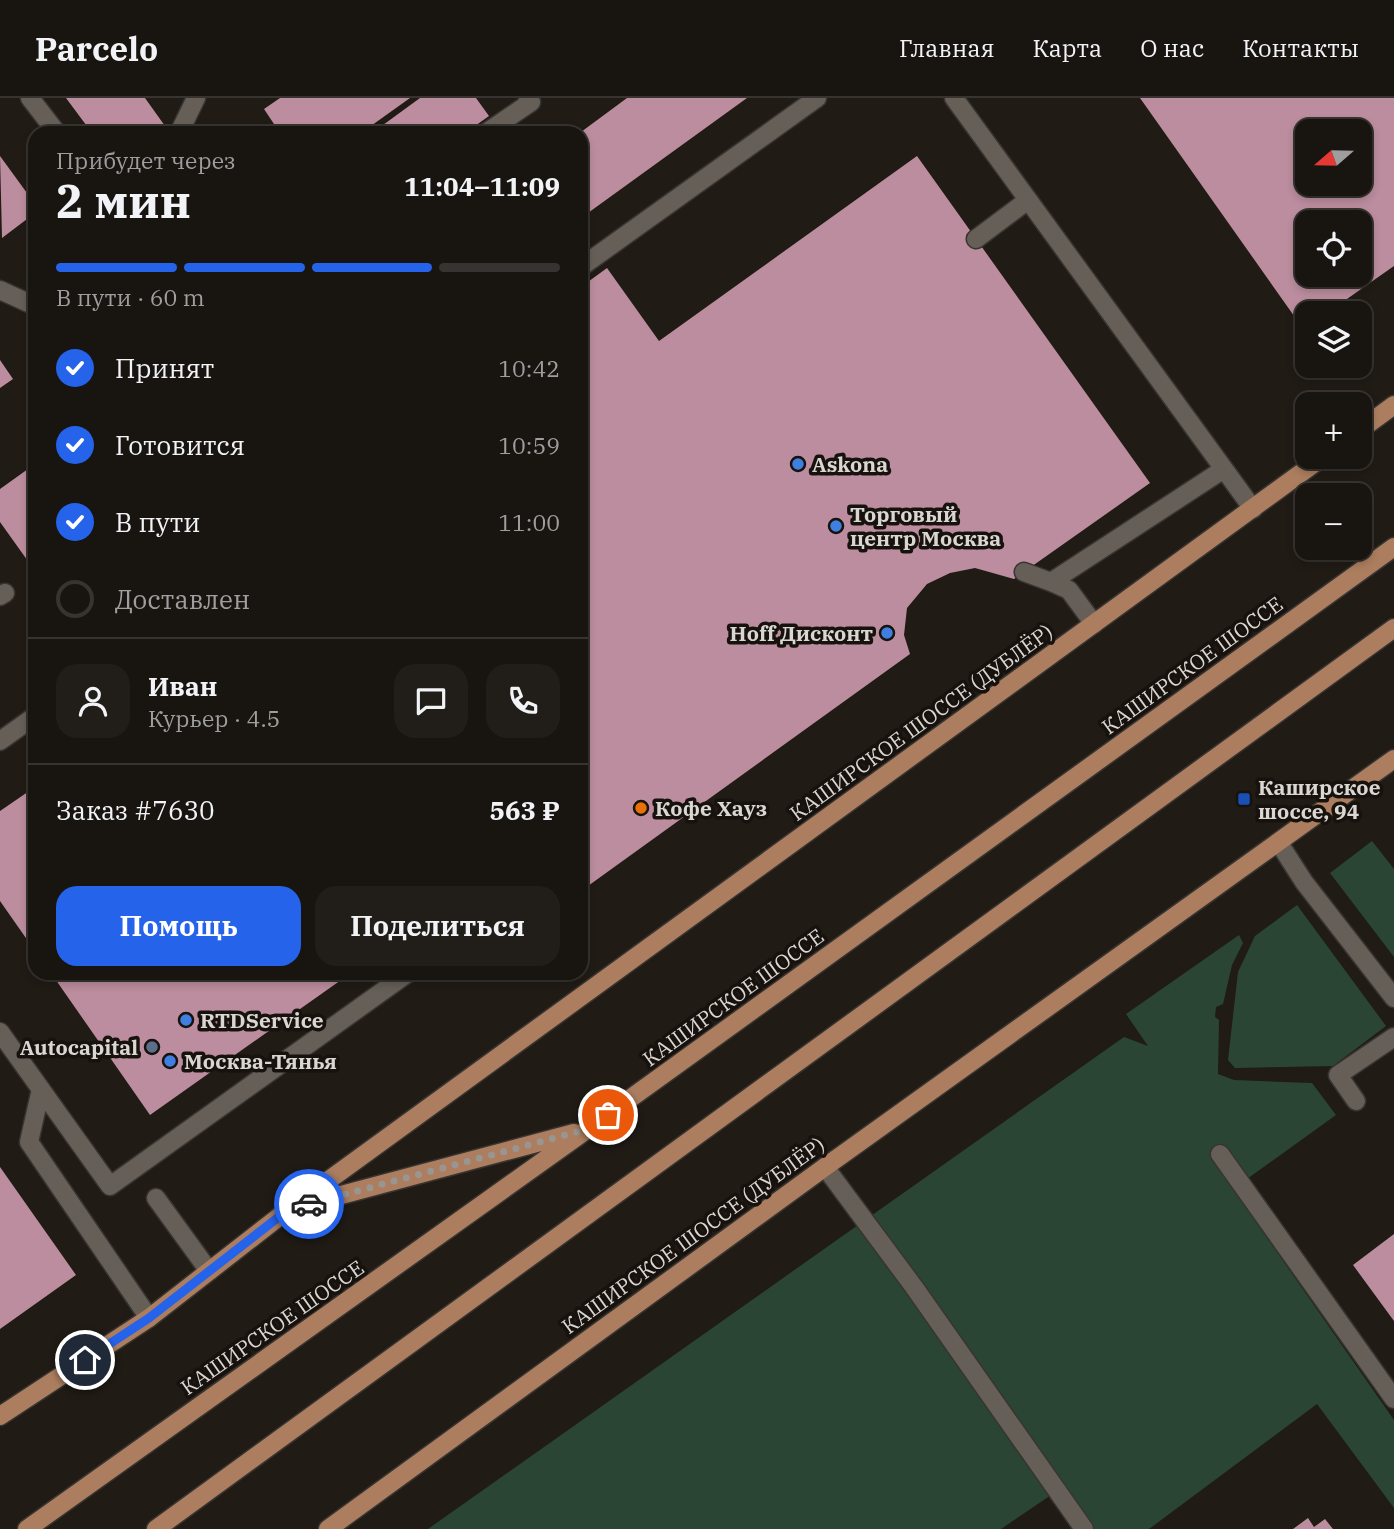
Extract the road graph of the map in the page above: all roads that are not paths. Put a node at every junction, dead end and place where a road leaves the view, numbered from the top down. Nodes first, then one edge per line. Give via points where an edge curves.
1 (30, 98) edge
2 (196, 98) edge
3 (528, 98) edge
4 (817, 98) edge
5 (954, 98) edge
6 (52, 126) edge
7 (182, 126) edge
8 (495, 126) edge
9 (1028, 200) junction
10 (976, 239) dead end
11 (588, 262) edge
12 (0, 290) edge
13 (28, 303) edge
14 (1394, 405) edge
15 (1372, 421) edge
16 (1224, 469) junction
17 (1307, 469) edge
18 (1253, 509) junction
19 (1394, 547) edge
20 (1024, 572) dead end
21 (1051, 582) junction
22 (1094, 624) junction
23 (1394, 628) edge
24 (28, 721) edge
25 (0, 741) edge
26 (1394, 759) edge
27 (1279, 843) junction
28 (398, 980) edge
29 (1394, 998) edge
30 (0, 1032) edge
31 (1394, 1037) edge
32 (41, 1089) junction
33 (1356, 1101) dead end
34 (588, 1129) junction
35 (1220, 1154) dead end
36 (825, 1167) junction
37 (156, 1198) dead end
38 (289, 1209) junction
39 (209, 1271) junction
40 (149, 1318) junction
41 (1394, 1399) edge
42 (0, 1416) edge
43 (27, 1529) edge
44 (156, 1529) edge
45 (328, 1529) edge
46 (1084, 1529) edge

1 - 6 lane
2 - 7 lane
3 - 8 lane via 531,102
4 - 11 lane
5 - 9 lane
9 - 10 lane
9 - 16 lane
12 - 13 lane
14 - 15 main road
16 - 18 lane
16 - 21 lane
17 - 18 main road, КАШИРСКОЕ ШОССЕ (ДУБЛЁР)
18 - 22 main road, КАШИРСКОЕ ШОССЕ (ДУБЛЁР)
19 - 34 main road, КАШИРСКОЕ ШОССЕ
20 - 21 lane
21 - 22 lane via 1069,590
22 - 38 main road, КАШИРСКОЕ ШОССЕ (ДУБЛЁР)
23 - 44 main road
24 - 25 lane
26 - 27 main road, КАШИРСКОЕ ШОССЕ (ДУБЛЁР)
27 - 29 lane
27 - 36 main road, КАШИРСКОЕ ШОССЕ (ДУБЛЁР)
28 - 32 lane via 110,1186
30 - 32 lane
31 - 33 lane via 1338,1075
32 - 40 lane via 29,1142
34 - 38 main road
34 - 43 main road, КАШИРСКОЕ ШОССЕ
35 - 41 lane
36 - 45 main road, КАШИРСКОЕ ШОССЕ (ДУБЛЁР)
36 - 46 lane
37 - 39 lane
38 - 39 main road, КАШИРСКОЕ ШОССЕ (ДУБЛЁР)
39 - 40 main road, КАШИРСКОЕ ШОССЕ (ДУБЛЁР)
40 - 42 main road, КАШИРСКОЕ ШОССЕ (ДУБЛЁР)

